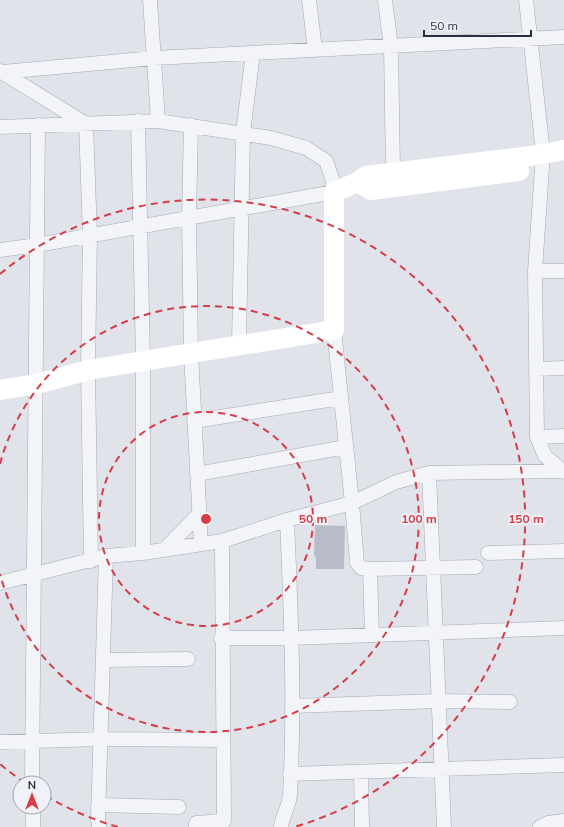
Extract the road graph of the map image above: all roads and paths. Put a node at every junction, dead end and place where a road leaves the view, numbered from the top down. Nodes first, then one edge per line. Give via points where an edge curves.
1 (150, 0) edge
2 (309, 0) edge
3 (385, 0) edge
4 (526, 0) edge
5 (564, 37) edge
6 (530, 39) junction
7 (390, 47) junction
8 (315, 50) junction
9 (253, 53) junction
10 (154, 58) junction
11 (2, 71) edge
12 (158, 121) junction
13 (138, 122) junction
14 (86, 124) junction
15 (38, 126) junction
16 (191, 126) junction
17 (0, 128) edge
18 (243, 133) junction
19 (564, 150) edge
20 (543, 160) junction
21 (564, 163) edge
22 (393, 172) junction
23 (358, 182) junction
24 (334, 192) junction
25 (241, 209) junction
26 (189, 218) junction
27 (140, 227) junction
28 (90, 236) junction
29 (37, 245) junction
30 (0, 250) edge
31 (535, 271) junction
32 (564, 271) edge
33 (334, 330) junction
34 (239, 345) junction
35 (191, 353) junction
36 (143, 361) junction
37 (564, 368) edge
38 (536, 369) junction
39 (88, 370) junction
40 (37, 384) junction
41 (0, 390) edge
42 (341, 398) junction
43 (194, 421) junction
44 (564, 436) edge
45 (537, 437) junction
46 (346, 447) junction
47 (564, 471) edge
48 (429, 473) junction
49 (197, 474) junction
50 (352, 503) junction
51 (199, 514) junction
52 (286, 520) junction
53 (222, 541) junction
54 (201, 544) junction
55 (164, 550) junction
56 (564, 551) edge
57 (143, 553) junction
58 (488, 553) dead end
59 (106, 556) junction
60 (91, 561) junction
61 (476, 567) dead end
62 (432, 568) junction
63 (370, 569) junction
64 (35, 574) junction
65 (0, 583) edge
66 (564, 628) edge
67 (435, 633) junction
68 (372, 635) junction
69 (221, 638) junction
70 (292, 638) junction
71 (188, 658) dead end
72 (104, 660) junction
73 (438, 701) junction
74 (510, 702) dead end
75 (292, 706) junction
76 (102, 738) junction
77 (223, 740) junction
78 (32, 741) junction
79 (0, 742) edge
80 (564, 765) edge
81 (441, 769) junction
82 (361, 772) junction
83 (290, 774) junction
84 (32, 775) edge
85 (98, 805) junction
86 (180, 807) dead end
87 (33, 815) edge
88 (564, 821) edge
89 (33, 827) edge
90 (99, 827) edge
91 (196, 827) edge
92 (281, 827) edge
93 (362, 827) edge
94 (444, 827) edge
95 (540, 827) edge

1 - 10 street
2 - 8 street
3 - 7 street
4 - 6 street
5 - 6 street
6 - 7 street
6 - 20 street
7 - 8 street
7 - 22 street
8 - 9 street
9 - 10 street
9 - 18 street
10 - 11 street
10 - 12 street
11 - 14 street
12 - 13 street
12 - 16 street
13 - 14 street
13 - 27 street
14 - 15 street
14 - 28 street
15 - 17 street
15 - 29 street
16 - 18 street
16 - 26 street
18 - 24 street via 293,144 317,154 326,161
18 - 25 street
19 - 20 street
20 - 21 street
20 - 22 street
20 - 23 street via 371,190
20 - 31 street
22 - 23 street via 366,176
23 - 24 street
24 - 25 street
24 - 33 street
25 - 26 street
25 - 34 street
26 - 27 street
26 - 35 street
27 - 28 street
27 - 36 street
28 - 29 street
28 - 39 street
29 - 30 street
29 - 40 street
31 - 32 street
31 - 38 street
33 - 34 street
33 - 42 street
34 - 35 street
35 - 36 street
35 - 43 street
36 - 39 street
36 - 57 street
37 - 38 street
38 - 45 street
39 - 40 street
39 - 60 street
40 - 41 street
40 - 64 street
42 - 43 street
42 - 46 street
43 - 49 street
44 - 45 street
45 - 47 street via 545,456
46 - 49 street
46 - 50 street
47 - 48 street
48 - 50 street via 396,482
48 - 62 street
49 - 51 street
50 - 52 street
50 - 63 street via 355,557 361,568
51 - 54 street
51 - 55 street
52 - 53 street
52 - 70 street
53 - 54 street
53 - 69 street
54 - 55 street
55 - 57 street
56 - 58 street
57 - 59 street
59 - 60 street
59 - 72 street
60 - 64 street
61 - 62 street
62 - 63 street
62 - 67 street
63 - 68 street
64 - 65 street
64 - 78 street
66 - 67 street
67 - 68 street
67 - 73 street
68 - 70 street
69 - 70 street
69 - 77 street
70 - 75 street
71 - 72 street
72 - 76 street
73 - 74 street
73 - 75 street
73 - 81 street
75 - 83 street
76 - 77 street
76 - 78 street
76 - 85 street
77 - 91 street via 224,821 196,823
78 - 79 street
78 - 84 street
80 - 81 street
81 - 82 street
81 - 94 street
82 - 83 street
82 - 93 street
83 - 92 street via 289,804
85 - 86 street
85 - 90 street
87 - 89 street
88 - 95 street

